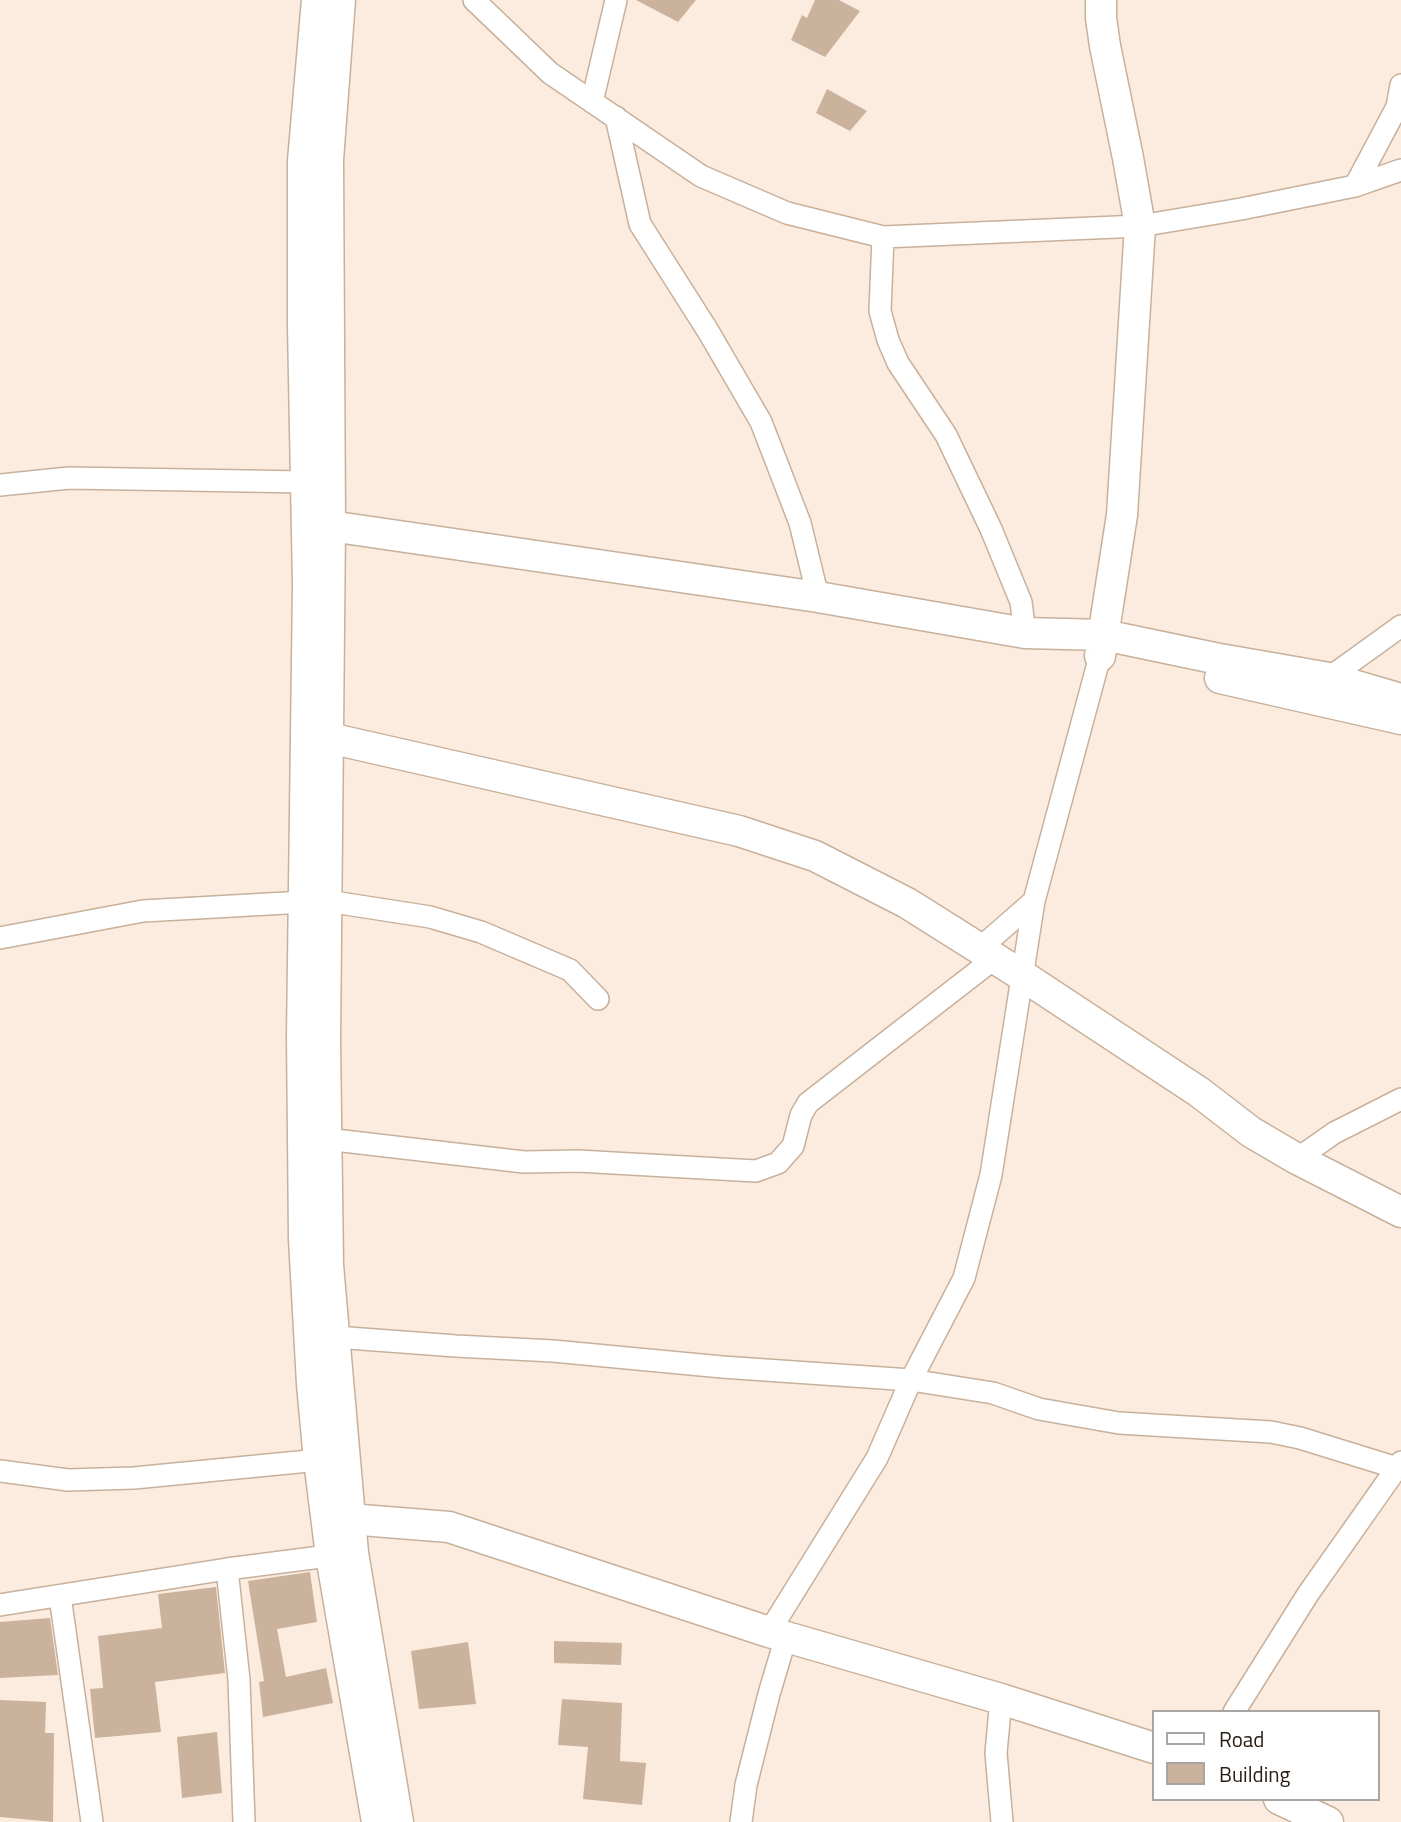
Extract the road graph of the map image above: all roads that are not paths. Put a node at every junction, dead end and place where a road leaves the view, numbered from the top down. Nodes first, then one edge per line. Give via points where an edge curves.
1 (317, 0) edge
2 (340, 0) edge
3 (474, 0) edge
4 (616, 0) edge
5 (1101, 0) edge
6 (1401, 85) edge
7 (592, 102) junction
8 (615, 117) junction
9 (1401, 170) edge
10 (1355, 186) junction
11 (1140, 226) junction
12 (883, 237) junction
13 (305, 482) junction
14 (0, 485) edge
15 (318, 523) junction
16 (818, 597) junction
17 (1401, 626) edge
18 (1026, 633) junction
19 (1102, 645) junction
20 (1329, 678) junction
21 (1401, 699) edge
22 (1401, 719) edge
23 (329, 738) junction
24 (316, 901) junction
25 (1034, 901) junction
26 (0, 938) edge
27 (987, 953) junction
28 (1023, 976) junction
29 (598, 999) dead end
30 (1401, 1100) edge
31 (326, 1139) junction
32 (1297, 1158) junction
33 (1401, 1212) edge
34 (335, 1337) junction
35 (911, 1380) junction
36 (319, 1460) junction
37 (1399, 1465) edge
38 (0, 1471) edge
39 (338, 1520) junction
40 (342, 1554) junction
41 (228, 1569) junction
42 (60, 1596) junction
43 (0, 1605) edge
44 (777, 1634) junction
45 (1001, 1699) junction
46 (1235, 1710) edge
47 (1152, 1747) edge
48 (1287, 1808) edge
49 (92, 1822) edge
50 (244, 1822) edge
51 (377, 1822) edge
52 (398, 1822) edge
53 (741, 1822) edge
54 (1002, 1822) edge
55 (1328, 1822) edge

1 - 13 main road via 303,161
2 - 15 main road via 328,160
3 - 7 street via 550,73
4 - 7 street
5 - 11 main road via 1105,46
6 - 10 street via 1397,107
7 - 8 street
8 - 12 street via 701,176 788,213
8 - 16 street via 640,225 761,422 800,523
9 - 10 street
10 - 11 street
11 - 12 street
11 - 19 main road via 1122,515
12 - 18 street via 880,311 888,340 946,435 991,529 1021,602
13 - 14 street via 69,478
13 - 15 main road
15 - 16 main road
15 - 23 main road
15 - 24 main road via 308,598
16 - 18 main road
17 - 20 street
18 - 19 main road
19 - 20 main road
19 - 22 main road via 1206,675
19 - 25 street
20 - 21 main road
23 - 24 main road
23 - 27 main road via 739,831 815,856 907,903
24 - 26 street via 143,911
24 - 29 street via 430,917 481,932 570,970
24 - 31 main road
24 - 36 main road via 302,1036 304,1239
25 - 27 street
25 - 28 street
27 - 28 main road
27 - 31 street via 808,1103 793,1146 778,1163 756,1171 524,1162
28 - 32 main road via 1199,1092 1251,1132
28 - 35 street via 991,1175 964,1278
30 - 32 street via 1334,1133
31 - 34 main road via 328,1265
32 - 33 main road
34 - 35 street
34 - 39 main road
35 - 37 street via 993,1393 1039,1409 1097,1420 1271,1432
35 - 44 street via 877,1458
36 - 38 street via 121,1479 68,1480
36 - 39 main road
37 - 46 street via 1308,1594
39 - 40 main road
39 - 44 main road via 449,1527
40 - 41 street
40 - 51 main road
40 - 52 main road
41 - 42 street
41 - 50 street via 239,1680
42 - 43 street
42 - 49 street
44 - 45 main road
44 - 53 street
45 - 47 main road
45 - 54 street via 996,1753
48 - 55 main road

